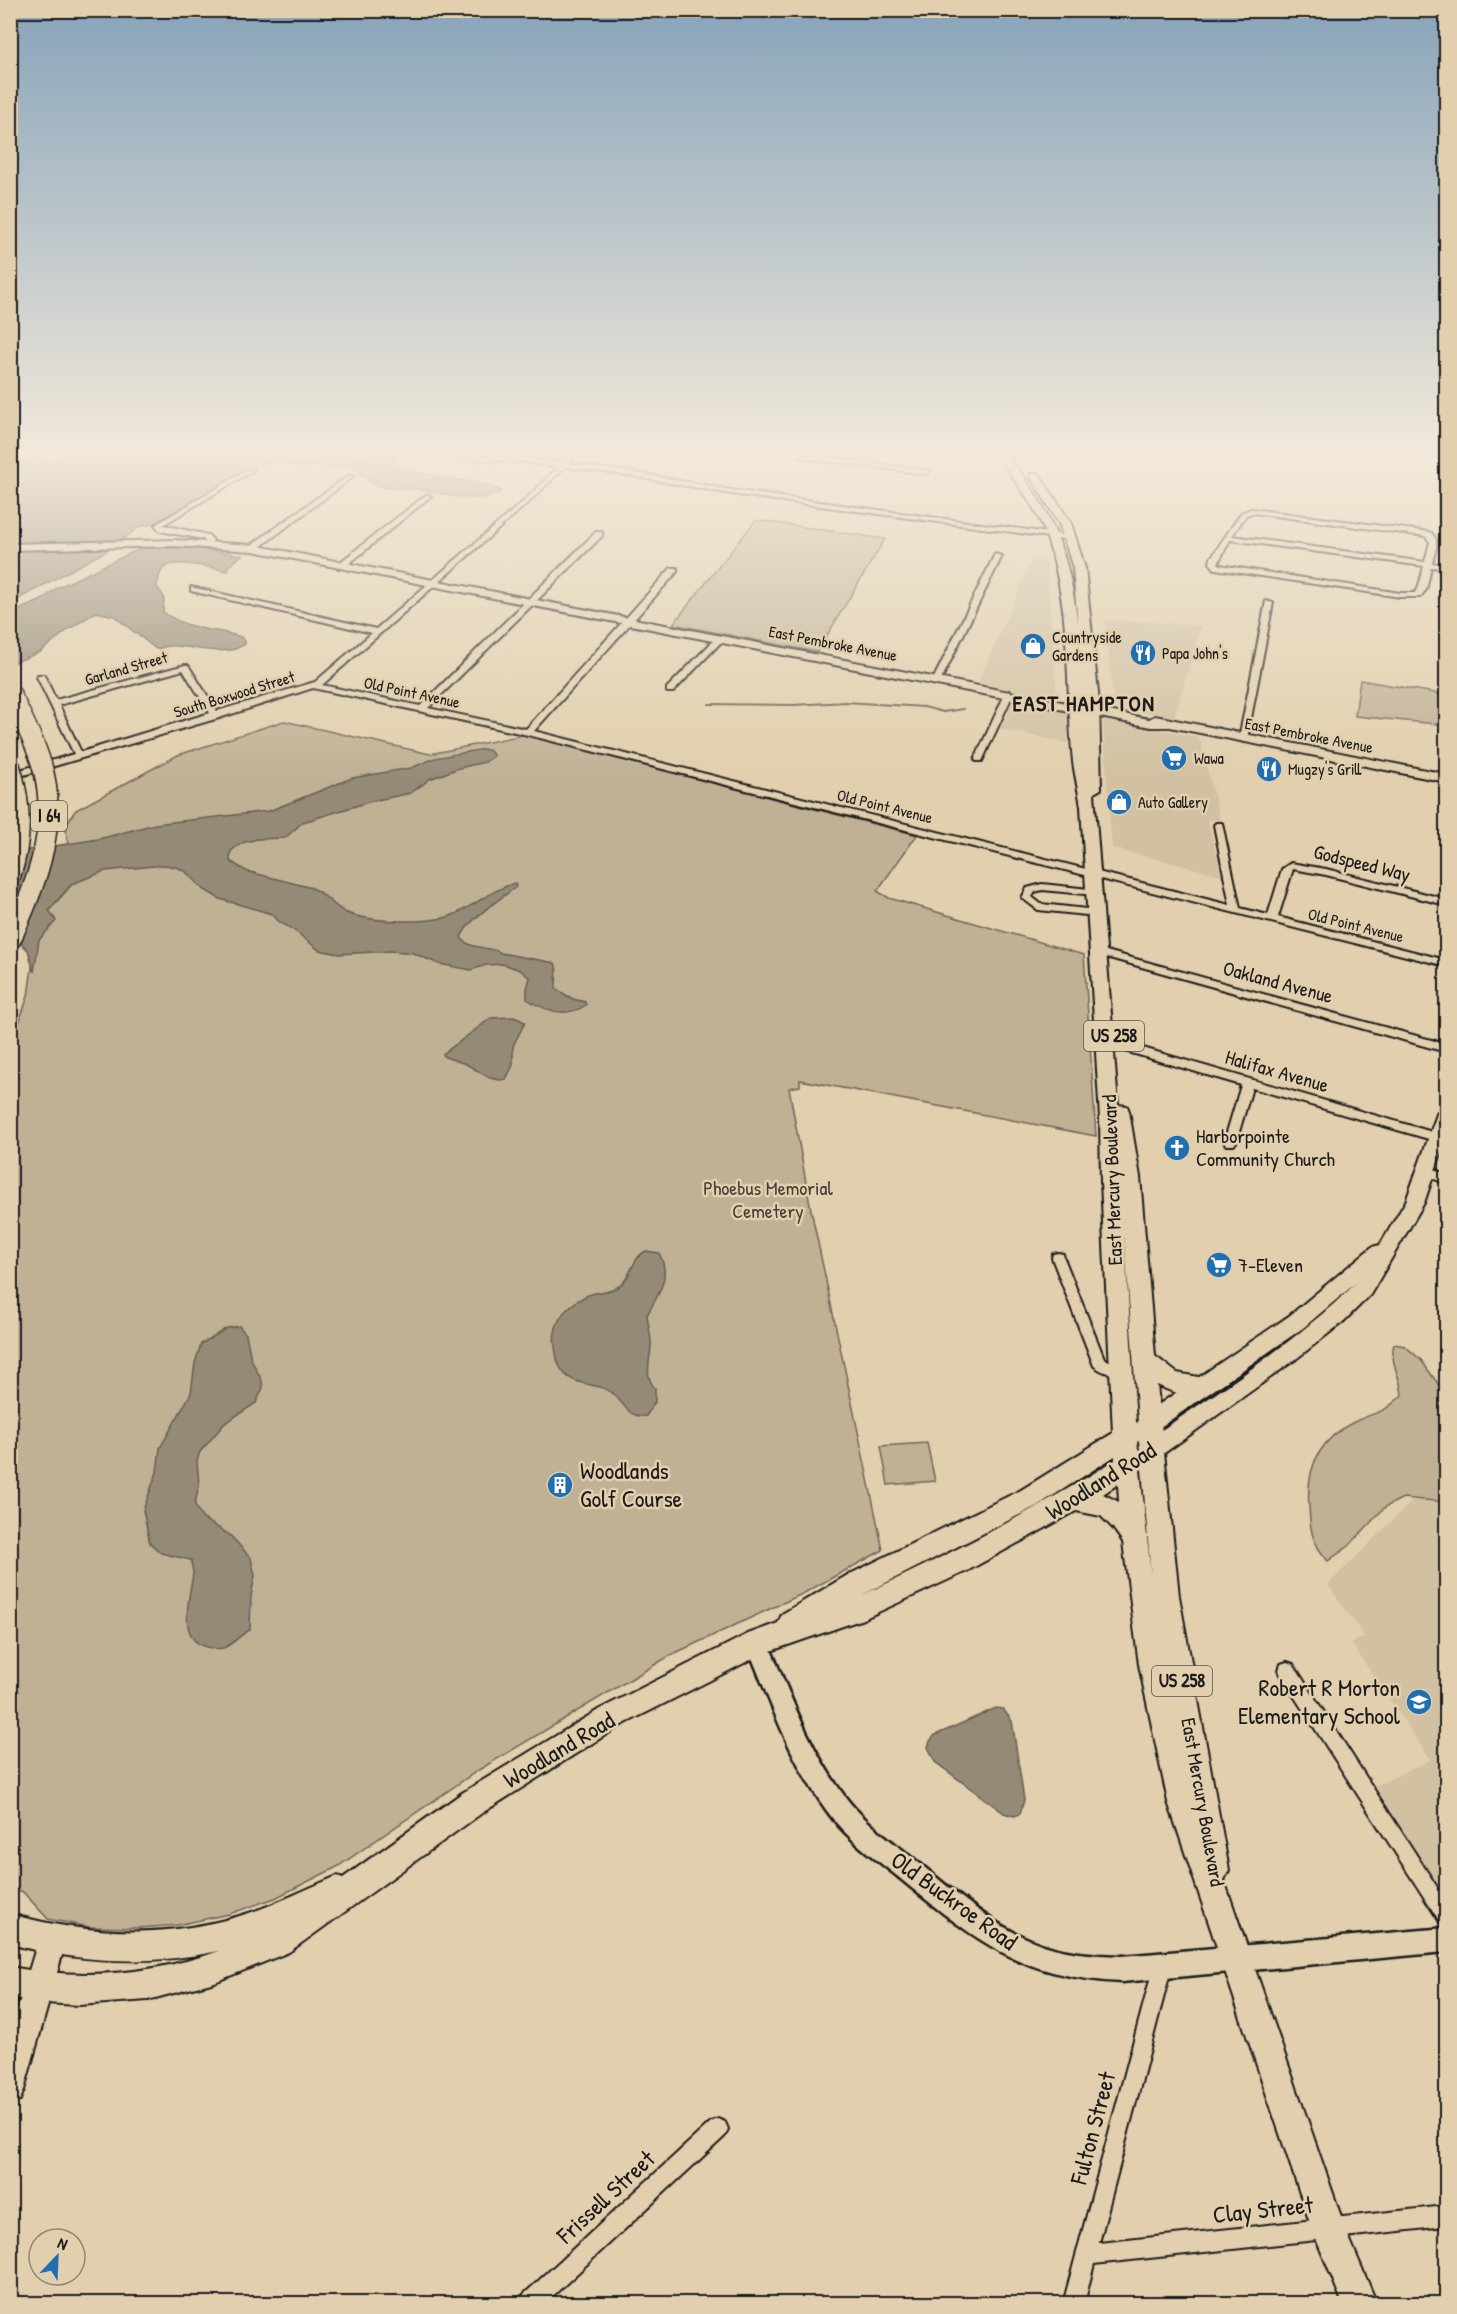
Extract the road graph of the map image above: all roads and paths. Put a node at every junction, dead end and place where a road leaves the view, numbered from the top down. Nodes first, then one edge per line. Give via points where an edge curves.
1 (337, 564) edge
2 (456, 564) edge
3 (569, 564) edge
4 (994, 564) edge
5 (1062, 564) edge
6 (1078, 564) edge
7 (1216, 564) edge
8 (1421, 564) edge
9 (342, 565) joint
10 (1428, 565) junction
11 (1446, 567) edge
12 (674, 570) dead end
13 (435, 583) junction
14 (194, 589) dead end
15 (531, 602) junction
16 (1269, 603) dead end
17 (628, 621) junction
18 (379, 632) junction
19 (720, 639) junction
20 (41, 677) dead end
21 (937, 680) junction
22 (314, 686) junction
23 (670, 690) dead end
24 (10, 692) edge
25 (1009, 694) junction
26 (55, 703) junction
27 (1085, 708) junction
28 (421, 710) junction
29 (216, 716) junction
30 (528, 732) junction
31 (1243, 740) junction
32 (79, 756) junction
33 (979, 759) dead end
34 (10, 765) edge
35 (10, 776) edge
36 (1446, 778) edge
37 (1219, 825) dead end
38 (10, 878) edge
39 (1097, 881) junction
40 (1446, 902) edge
41 (1236, 911) junction
42 (1096, 913) junction
43 (1272, 920) junction
44 (10, 942) edge
45 (1104, 953) junction
46 (1446, 963) edge
47 (1110, 1042) junction
48 (1446, 1048) edge
49 (1248, 1082) junction
50 (1446, 1114) edge
51 (1443, 1139) edge
52 (1230, 1142) dead end
53 (1427, 1171) junction
54 (1446, 1179) edge
55 (1058, 1258) dead end
56 (1303, 1329) junction
57 (1144, 1359) junction
58 (1123, 1370) junction
59 (1201, 1386) junction
60 (1149, 1423) junction
61 (1125, 1438) junction
62 (1152, 1449) junction
63 (1128, 1465) junction
64 (1072, 1500) junction
65 (1135, 1538) junction
66 (757, 1643) junction
67 (1287, 1670) dead end
68 (372, 1875) junction
69 (1221, 1911) junction
70 (1446, 1916) edge
71 (10, 1929) edge
72 (1446, 1940) edge
73 (52, 1941) junction
74 (1237, 1959) junction
75 (1163, 1965) junction
76 (24, 1985) edge
77 (10, 2090) edge
78 (718, 2128) dead end
79 (1446, 2216) edge
80 (1329, 2229) junction
81 (1085, 2255) junction
82 (528, 2304) edge
83 (1073, 2304) edge
84 (1360, 2304) edge

1 - 9 main road, East Pembroke Avenue
2 - 13 street, South Boxwood Street
3 - 15 street
4 - 21 street
5 - 27 main road, East Mercury Boulevard / US 258
6 - 27 main road, East Mercury Boulevard / US 258 via 1082,579
7 - 10 street via 1400,595 1417,595 1422,590
8 - 10 street
9 - 13 main road, East Pembroke Avenue
10 - 11 street
12 - 17 street
13 - 15 main road, East Pembroke Avenue
13 - 18 street, South Boxwood Street
14 - 18 street
15 - 17 main road, East Pembroke Avenue
15 - 28 street
16 - 31 street
17 - 19 main road, East Pembroke Avenue
17 - 30 street
18 - 22 street, South Boxwood Street
19 - 21 main road, East Pembroke Avenue
19 - 23 street
20 - 26 street
21 - 25 main road, East Pembroke Avenue
22 - 28 street, Old Point Avenue
22 - 29 street, South Boxwood Street
24 - 44 highway, I 64, bridge via 45,775 49,822 41,865
25 - 27 main road, East Pembroke Avenue
25 - 33 street
26 - 29 street, Garland Street via 185,667
26 - 32 street
27 - 31 main road, East Pembroke Avenue
27 - 39 main road, East Mercury Boulevard / US 258 via 1094,787
28 - 30 street, Old Point Avenue
29 - 32 street, South Boxwood Street
30 - 39 street, Old Point Avenue
31 - 36 main road, East Pembroke Avenue
32 - 35 street, South Boxwood Street
34 - 38 highway, I 64, bridge via 21,824
37 - 41 street
39 - 41 street, Old Point Avenue
39 - 42 main road, East Mercury Boulevard / US 258
39 - 42 street via 1042,887 1031,890 1027,898 1038,907
39 - 45 main road, East Mercury Boulevard / US 258
40 - 43 street, Godspeed Way via 1291,866
41 - 43 street, Old Point Avenue
42 - 45 main road, East Mercury Boulevard / US 258
43 - 46 street, Old Point Avenue
45 - 47 main road, East Mercury Boulevard / US 258
45 - 48 street, Oakland Avenue
47 - 49 street, Halifax Avenue
47 - 57 main road, East Mercury Boulevard / US 258 via 1130,1177
47 - 58 main road, East Mercury Boulevard / US 258 via 1113,1229
49 - 51 street, Halifax Avenue
49 - 52 street
50 - 51 main road, Woodland Road
51 - 53 main road, Woodland Road
53 - 54 street
53 - 56 main road, Woodland Road via 1415,1203 1363,1289 1336,1316
55 - 58 street via 1099,1362
56 - 59 main road, Woodland Road
56 - 62 main road, Woodland Road
57 - 59 main road via 1173,1383
57 - 60 main road, East Mercury Boulevard / US 258
58 - 61 main road, East Mercury Boulevard / US 258
59 - 60 main road, Woodland Road
60 - 61 main road, Woodland Road
60 - 62 main road, East Mercury Boulevard / US 258
61 - 63 main road, East Mercury Boulevard / US 258
61 - 66 main road, Woodland Road via 1029,1498 855,1585
62 - 63 main road, Woodland Road
62 - 69 main road, East Mercury Boulevard / US 258 via 1166,1596
63 - 64 main road, Woodland Road
63 - 65 main road, East Mercury Boulevard / US 258
64 - 65 main road via 1110,1508
64 - 66 main road, Woodland Road via 958,1563 882,1598
65 - 69 main road, East Mercury Boulevard / US 258 via 1168,1748 1182,1802
66 - 68 main road, Woodland Road via 609,1718 472,1803
66 - 75 street, Old Buckroe Road via 807,1758 834,1802 866,1835 944,1899 998,1939 1043,1959 1096,1969
67 - 70 street
68 - 73 main road, Woodland Road via 275,1918 215,1938 125,1948
68 - 76 main road, Woodland Road via 279,1942 188,1976 141,1986 73,1990
69 - 74 main road, East Mercury Boulevard / US 258
71 - 73 main road, Woodland Road
72 - 74 street, Old Buckroe Road
73 - 76 main road
74 - 75 street, Old Buckroe Road
74 - 80 main road, East Mercury Boulevard / US 258
75 - 81 street, Fulton Street
76 - 77 main road
78 - 82 street, Frissell Street
79 - 80 street, Clay Street
80 - 81 street, Clay Street
80 - 84 main road, East Mercury Boulevard / US 258
81 - 83 street, Fulton Street

